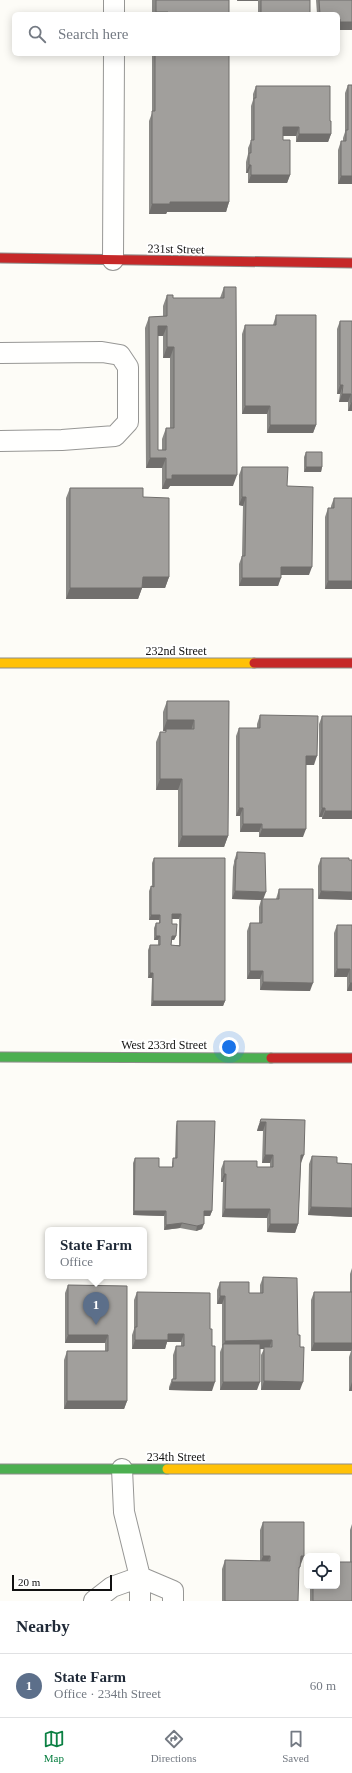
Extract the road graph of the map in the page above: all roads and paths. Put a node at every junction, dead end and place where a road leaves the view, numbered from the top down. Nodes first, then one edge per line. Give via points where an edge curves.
1 (114, 0) edge
2 (114, 12) edge
3 (114, 56) edge
4 (0, 258) edge
5 (113, 260) junction
6 (352, 263) edge
7 (0, 353) edge
8 (0, 441) edge
9 (0, 662) edge
10 (352, 662) edge
11 (0, 1057) edge
12 (352, 1058) edge
13 (352, 1469) edge
14 (0, 1470) edge
15 (122, 1470) junction
16 (140, 1576) junction
17 (112, 1594) edge
18 (94, 1601) edge
19 (140, 1601) edge
20 (174, 1601) edge

1 - 2 lane
3 - 5 lane
4 - 5 street, 231st Street
5 - 6 street, 231st Street
7 - 8 lane via 102,352 120,355 128,367 128,422 115,436
9 - 10 street, 232nd Street
11 - 12 street, West 233rd Street
13 - 15 street, 234th Street
14 - 15 street, 234th Street
15 - 16 lane via 124,1512
16 - 17 lane
16 - 19 lane
16 - 20 lane via 173,1591
17 - 18 lane

